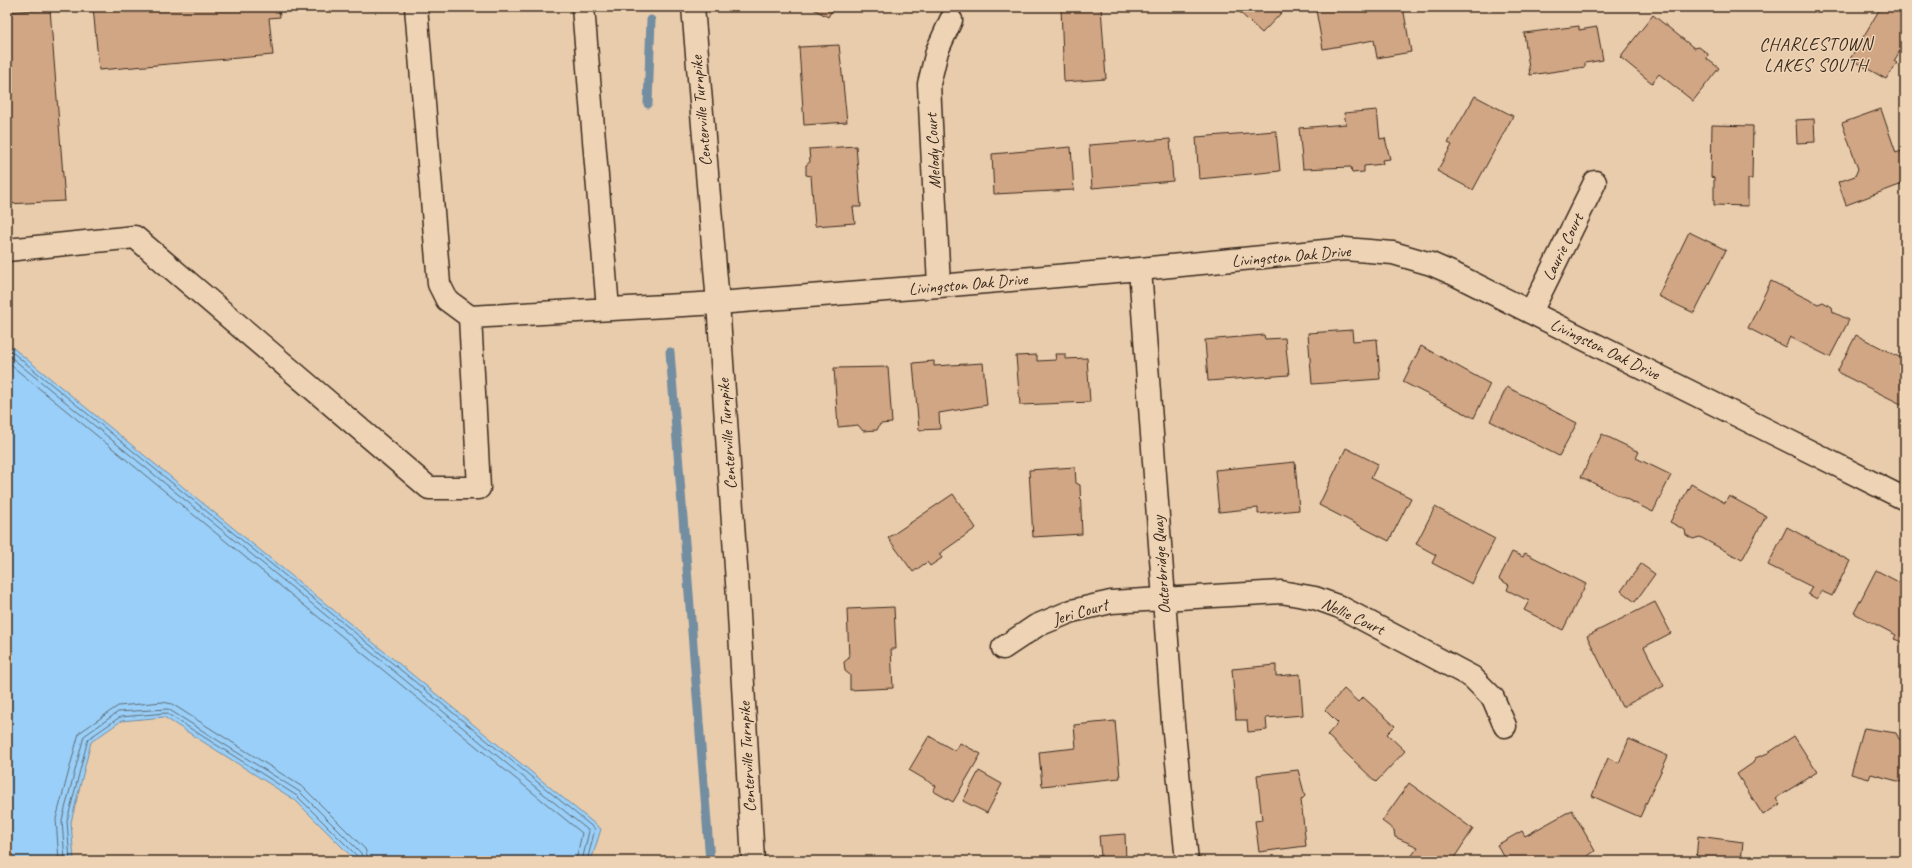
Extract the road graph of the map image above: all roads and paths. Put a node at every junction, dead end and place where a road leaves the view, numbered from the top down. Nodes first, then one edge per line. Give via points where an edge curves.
1 (416, 7) edge
2 (583, 7) edge
3 (693, 7) edge
4 (951, 20) dead end
5 (1595, 182) dead end
6 (7, 250) edge
7 (1140, 269) junction
8 (939, 286) junction
9 (718, 303) junction
10 (608, 309) junction
11 (1530, 312) junction
12 (470, 317) junction
13 (1905, 499) edge
14 (1164, 599) junction
15 (1003, 648) dead end
16 (1505, 726) dead end
17 (753, 861) edge
18 (1188, 861) edge

1 - 12 street via 439,284 447,300
2 - 10 street
3 - 9 street, Centerville Turnpike
4 - 8 street, Melody Court via 937,51 930,84
5 - 11 street, Laurie Court
6 - 12 street via 134,237 429,488 479,488
7 - 8 street, Livingston Oak Drive
7 - 11 street, Livingston Oak Drive via 1345,249 1393,254 1431,264
7 - 14 street, Outerbridge Quay
8 - 9 street, Livingston Oak Drive
9 - 10 street, Livingston Oak Drive
9 - 17 street, Centerville Turnpike
10 - 12 street, Livingston Oak Drive
11 - 13 street, Livingston Oak Drive
14 - 15 street, Jeri Court via 1111,602 1072,611 1036,626
14 - 16 street, Nellie Court via 1281,592 1315,598 1340,607 1472,676 1493,698
14 - 18 street, Outerbridge Quay via 1173,723

